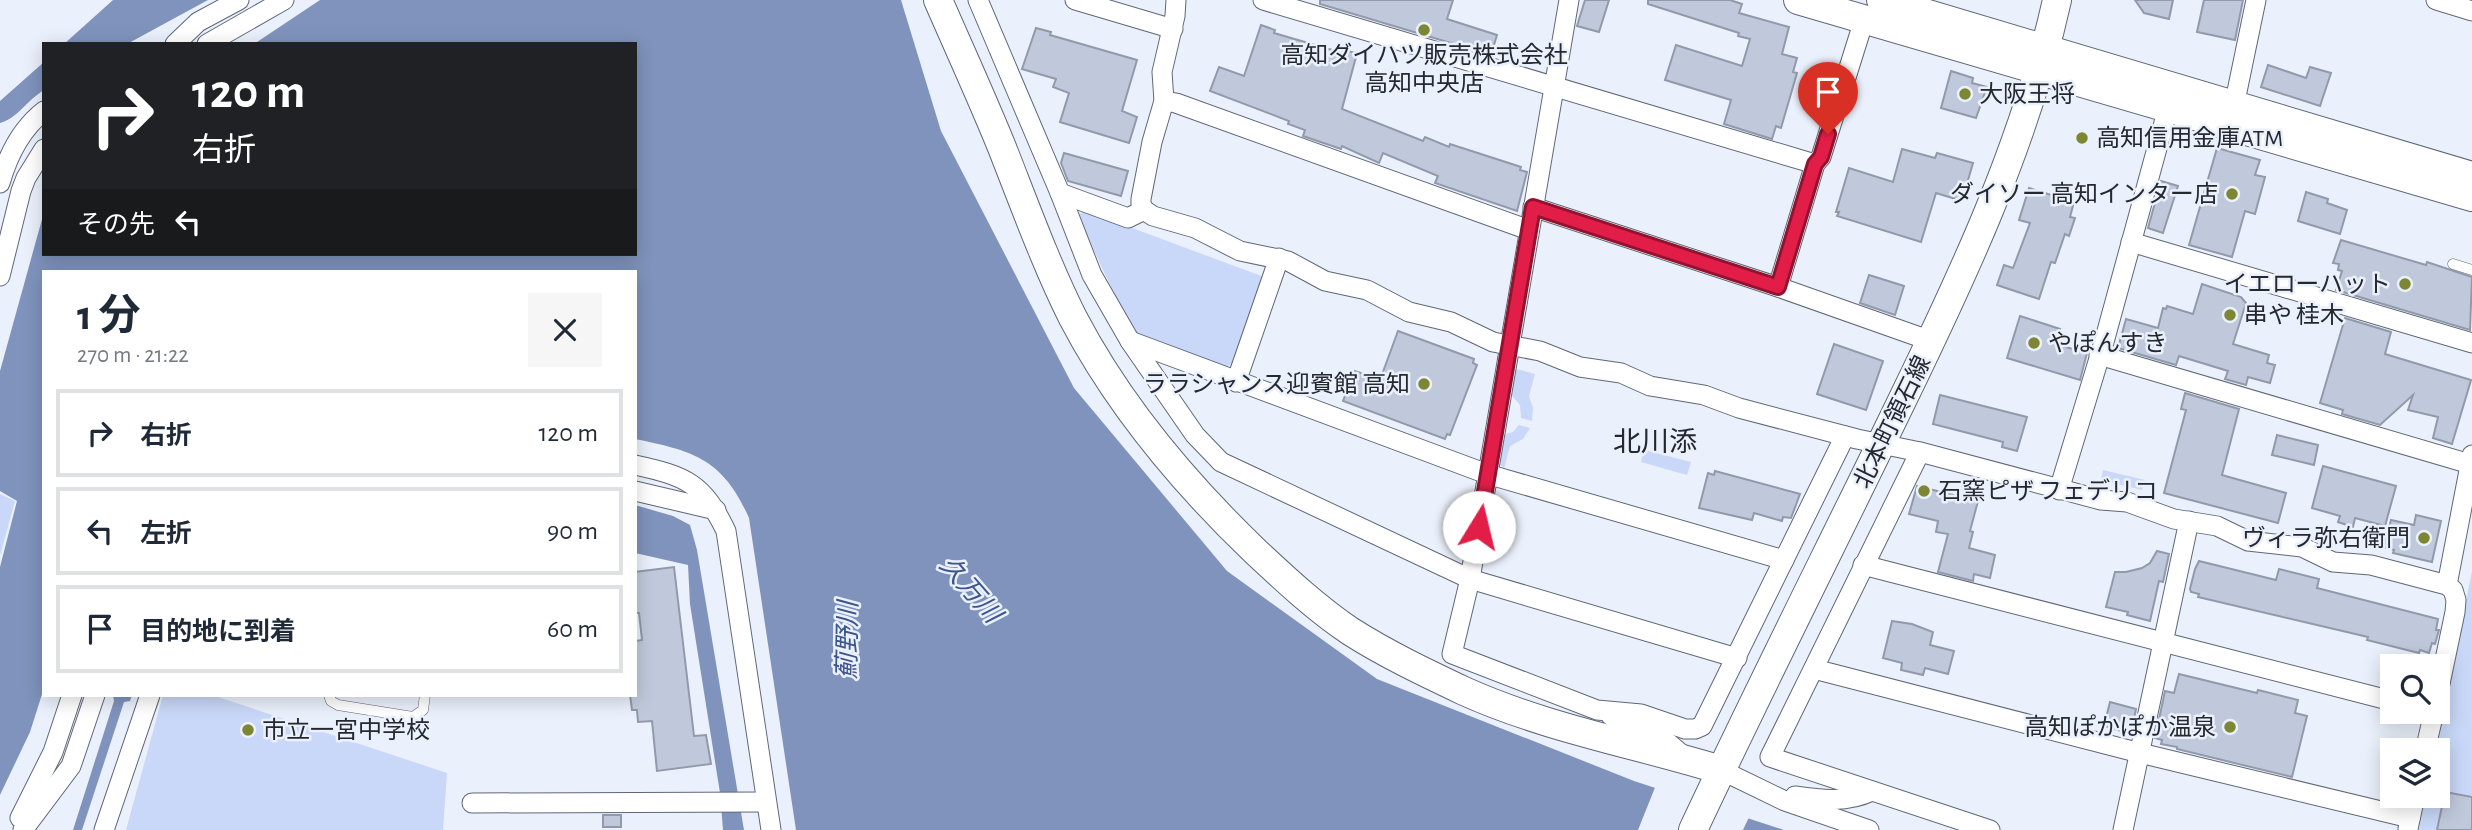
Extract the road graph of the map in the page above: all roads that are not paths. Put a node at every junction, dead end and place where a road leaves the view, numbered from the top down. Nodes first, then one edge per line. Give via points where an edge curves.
1 (239, 0) edge
2 (284, 0) edge
3 (938, 0) edge
4 (978, 0) edge
5 (1075, 0) edge
6 (1176, 0) edge
7 (1263, 0) edge
8 (1569, 0) edge
9 (1798, 0) edge
10 (2057, 0) edge
11 (2256, 0) edge
12 (2436, 0) edge
13 (1873, 10) edge
14 (2472, 11) edge
15 (1173, 29) junction
16 (177, 42) edge
17 (210, 42) edge
18 (2041, 59) junction
19 (1554, 87) junction
20 (1164, 101) junction
21 (2234, 106) junction
22 (2168, 108) junction
23 (42, 112) edge
24 (42, 152) edge
25 (1815, 164) junction
26 (2472, 176) edge
27 (0, 183) edge
28 (1060, 193) junction
29 (2472, 197) edge
30 (1533, 207) junction
31 (1144, 210) junction
32 (1529, 230) junction
33 (2131, 242) junction
34 (1279, 258) junction
35 (2453, 264) dead end
36 (2472, 270) edge
37 (0, 276) edge
38 (1778, 287) junction
39 (1130, 341) junction
40 (1931, 341) junction
41 (2472, 343) edge
42 (1508, 347) junction
43 (2099, 355) junction
44 (1236, 382) junction
45 (1845, 436) junction
46 (1882, 443) junction
47 (1920, 452) junction
48 (2471, 459) edge
49 (637, 465) edge
50 (1487, 474) junction
51 (2059, 490) junction
52 (637, 491) edge
53 (716, 510) junction
54 (2189, 522) junction
55 (1784, 561) junction
56 (1863, 565) junction
57 (1470, 579) junction
58 (2446, 585) junction
59 (2162, 642) junction
60 (2446, 654) edge
61 (1737, 658) junction
62 (1814, 669) junction
63 (71, 697) edge
64 (94, 697) edge
65 (149, 697) edge
66 (330, 697) edge
67 (425, 697) edge
68 (2380, 698) edge
69 (1597, 710) junction
70 (2140, 752) junction
71 (1689, 761) junction
72 (1718, 777) junction
73 (1872, 791) junction
74 (1768, 792) junction
75 (766, 802) junction
76 (472, 803) dead end
77 (2409, 824) edge
78 (11, 830) edge
79 (23, 830) edge
80 (104, 830) edge
81 (771, 830) edge
82 (1693, 830) edge
83 (1869, 830) edge
84 (1990, 830) edge
85 (2123, 830) edge

1 - 16 street via 198,22
2 - 17 street
3 - 71 street via 1074,318 1115,388 1223,521 1296,590 1350,631 1419,669 1520,713
4 - 28 street
5 - 15 street
6 - 15 street
7 - 19 street
8 - 19 street
9 - 13 street
10 - 18 street, 北本町領石線
11 - 21 street
12 - 14 street
13 - 18 street
13 - 25 street
15 - 20 street via 1162,72
18 - 21 street
18 - 22 street
18 - 40 street, 北本町領石線 via 2000,180
19 - 25 street
19 - 30 street
20 - 31 street via 1143,187
20 - 32 street
21 - 26 street
22 - 29 street
22 - 33 street
23 - 27 street via 20,136
24 - 37 street via 21,191
25 - 38 street
28 - 31 street via 1128,218
28 - 39 street via 1093,275
30 - 32 street
30 - 38 street
31 - 34 street via 1240,251
32 - 42 street
33 - 41 street
33 - 43 street
34 - 42 street via 1325,281 1367,290 1409,312 1451,322
34 - 44 street
35 - 36 lane
38 - 40 street
39 - 44 street
39 - 57 street via 1195,435 1221,462
40 - 46 street, 北本町領石線
42 - 45 street via 1539,351 1580,367 1620,373 1650,386 1704,395
42 - 50 street
43 - 48 street
43 - 51 street
44 - 50 street
45 - 46 street
45 - 55 street
46 - 47 street
46 - 72 street, 北本町領石線
47 - 51 street
47 - 56 street
48 - 58 street
49 - 53 street via 672,473 691,484
50 - 55 street via 1511,474 1682,524
50 - 57 street
51 - 54 street via 2127,502
52 - 53 street
53 - 75 street via 726,531
54 - 58 street via 2217,526 2248,541 2302,547 2333,562 2371,565
54 - 59 street
55 - 61 street
56 - 59 street
56 - 62 street
57 - 61 street
57 - 69 street via 1452,654
58 - 60 street via 2456,600
59 - 68 street
59 - 70 street
61 - 69 street via 1707,720 1695,729 1641,714
62 - 70 street
62 - 73 street via 1770,757
63 - 78 street via 42,777
64 - 79 street via 72,766
65 - 80 street
66 - 67 lane via 338,705 413,717 423,710
69 - 71 street via 1666,741
70 - 77 street
70 - 85 street
71 - 72 street
72 - 74 street
72 - 82 street, 北本町領石線
73 - 74 street via 1856,799
73 - 84 street
74 - 83 street
75 - 76 street
75 - 81 street

